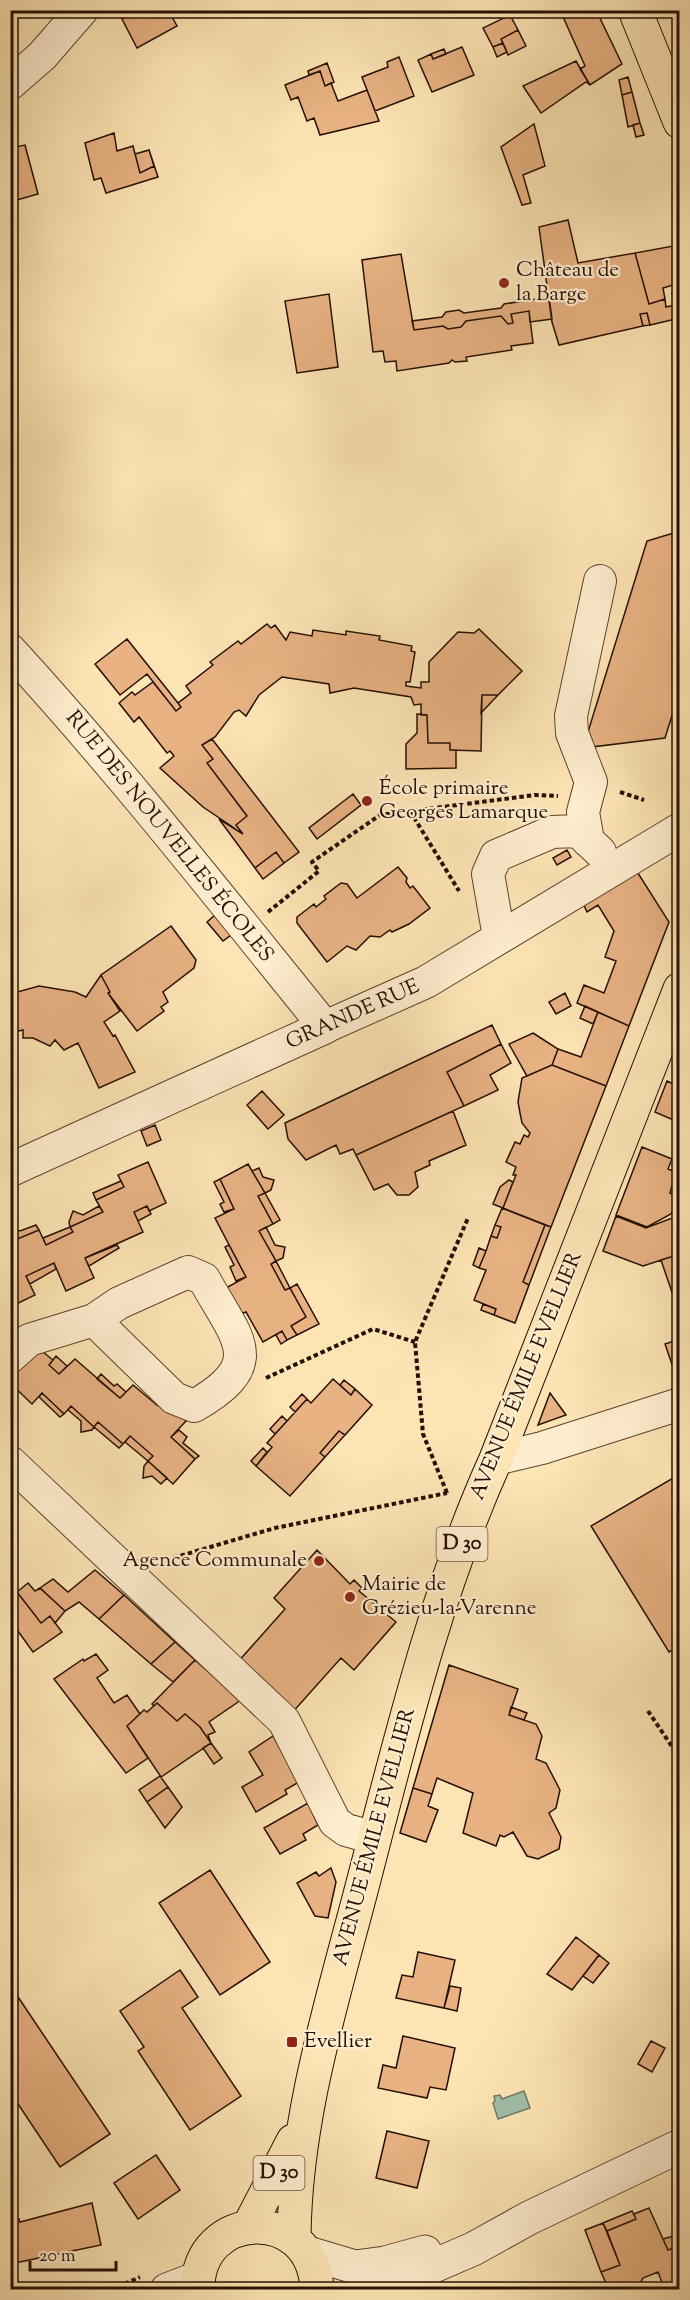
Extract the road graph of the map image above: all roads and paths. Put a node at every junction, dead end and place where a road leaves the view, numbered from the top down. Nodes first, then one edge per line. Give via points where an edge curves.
1 (82, 10) edge
2 (635, 10) edge
3 (10, 84) edge
4 (680, 122) edge
5 (600, 582) dead end
6 (10, 650) edge
7 (617, 791) dead end
8 (644, 800) dead end
9 (410, 811) junction
10 (585, 826) junction
11 (680, 829) edge
12 (615, 868) junction
13 (459, 892) dead end
14 (246, 929) junction
15 (499, 937) junction
16 (680, 989) edge
17 (325, 1027) junction
18 (10, 1170) edge
19 (468, 1218) dead end
20 (94, 1320) junction
21 (415, 1342) junction
22 (10, 1357) edge
23 (242, 1361) junction
24 (680, 1404) edge
25 (496, 1459) junction
26 (10, 1462) edge
27 (461, 1500) junction
28 (125, 1572) junction
29 (648, 1710) dead end
30 (680, 1744) edge
31 (375, 1838) junction
32 (304, 2118) junction
33 (680, 2146) edge
34 (529, 2218) junction
35 (249, 2226) junction
36 (301, 2246) junction
37 (198, 2284) edge
38 (167, 2289) edge
39 (317, 2289) edge
40 (378, 2289) edge

1 - 3 street via 42,56
2 - 4 main road
5 - 10 street via 571,716 572,733 591,782
6 - 14 street, RUE DES NOUVELLES ÉCOLES via 71,717
7 - 8 path
9 - 10 path via 535,795 574,797
9 - 13 path
9 - 14 path via 380,815 312,862 319,872
10 - 12 street
10 - 15 street via 578,831 552,832 496,856 488,874
11 - 12 street, GRANDE RUE
12 - 15 street, GRANDE RUE
14 - 17 street, RUE DES NOUVELLES ÉCOLES
15 - 17 street, GRANDE RUE via 426,982
16 - 25 main road, AVENUE ÉMILE EVELLIER / D 30
17 - 18 street, GRANDE RUE
19 - 21 path
20 - 22 street via 29,1340
20 - 23 street via 174,1398 194,1406 213,1395
20 - 23 street via 119,1302 188,1272 204,1279 241,1347
21 - 23 path via 373,1329 267,1378
21 - 27 path via 423,1434
24 - 25 street
25 - 27 main road, AVENUE ÉMILE EVELLIER / D 30
26 - 28 street
27 - 28 path via 275,1528
27 - 31 main road, AVENUE ÉMILE EVELLIER / D 30
28 - 31 street via 284,1721 334,1822 346,1830
29 - 30 path via 673,1748
31 - 32 main road, AVENUE ÉMILE EVELLIER / D 30
32 - 35 main road, AVENUE ÉMILE EVELLIER / D 30
32 - 36 main road, AVENUE ÉMILE EVELLIER / D 30 via 295,2203
33 - 34 street
34 - 36 street via 457,2238 416,2255 355,2267
34 - 40 street via 473,2249
35 - 36 main road via 273,2227
35 - 37 main road via 225,2235 206,2254
36 - 39 main road, AVENUE ÉMILE EVELLIER via 316,2272
37 - 38 street

